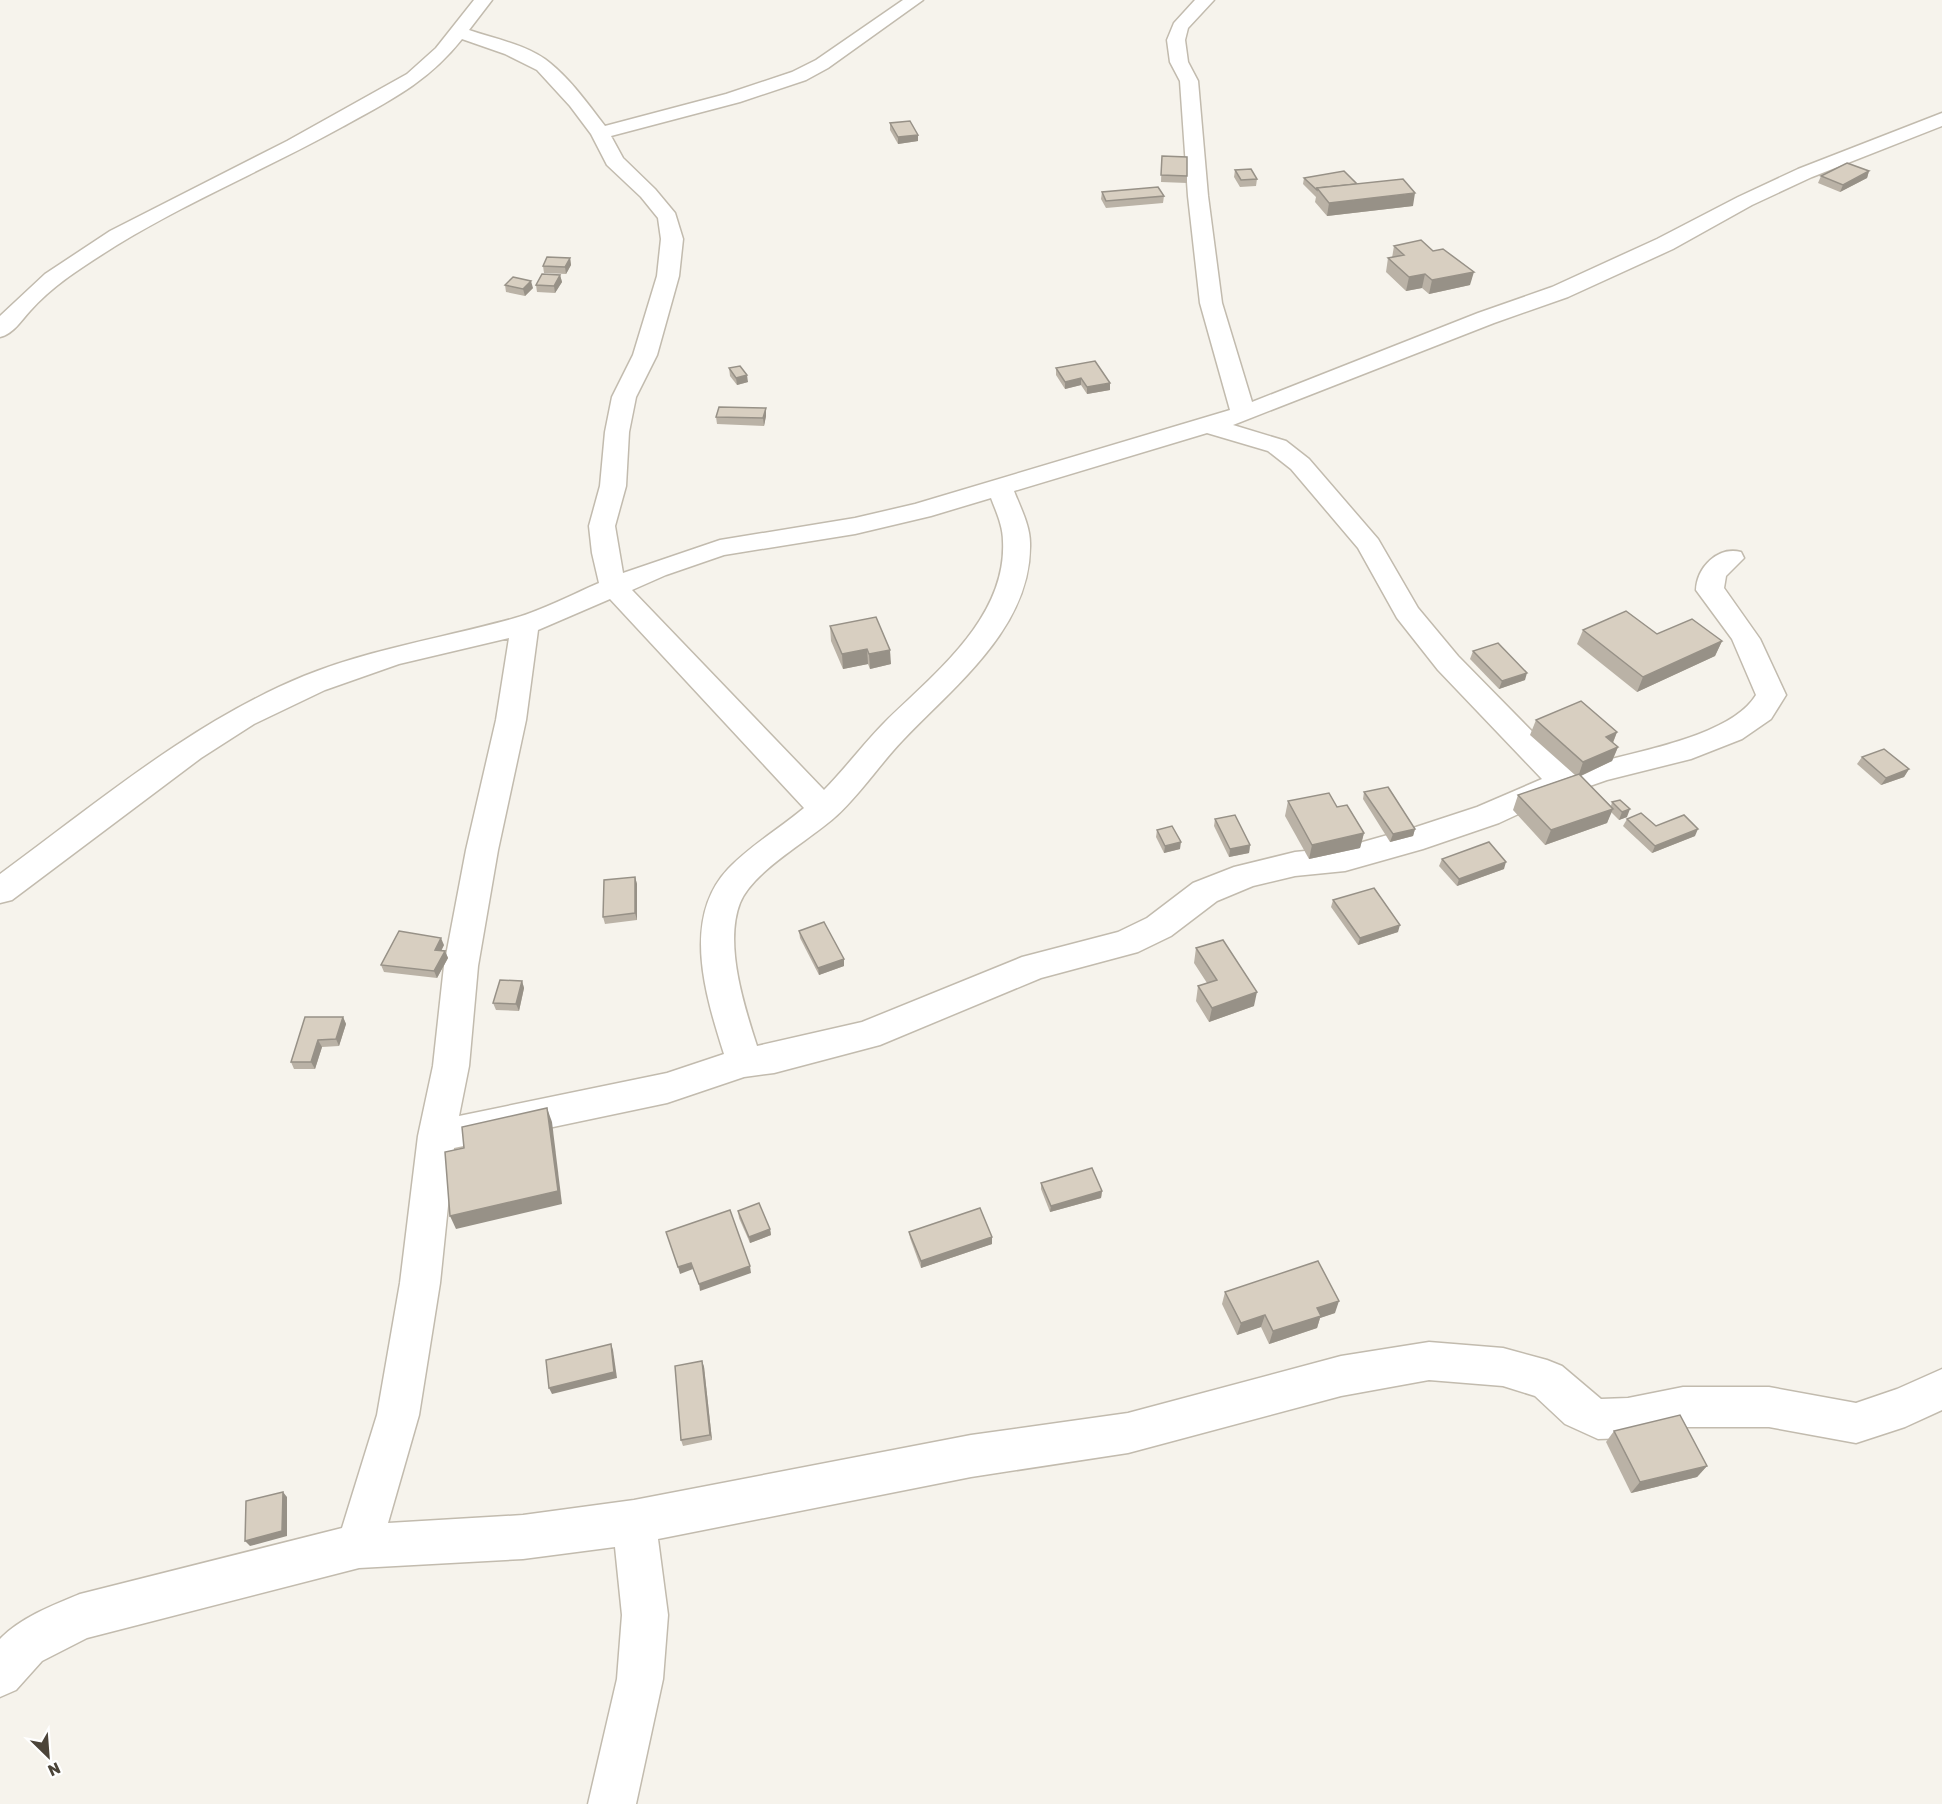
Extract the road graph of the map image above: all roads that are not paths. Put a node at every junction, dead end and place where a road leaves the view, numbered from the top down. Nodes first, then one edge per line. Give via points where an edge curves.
1 (483, 0) edge
2 (914, 0) edge
3 (1205, 0) edge
4 (458, 32) junction
5 (1942, 119) edge
6 (600, 132) junction
7 (0, 330) edge
8 (1243, 414) junction
9 (1208, 425) junction
10 (1000, 488) junction
11 (1731, 558) dead end
12 (613, 586) junction
13 (525, 626) junction
14 (1563, 783) junction
15 (824, 810) junction
16 (0, 891) edge
17 (744, 1062) junction
18 (437, 1136) junction
19 (1942, 1389) edge
20 (634, 1522) junction
21 (359, 1546) junction
22 (0, 1674) edge
23 (612, 1804) edge

1 - 4 street
2 - 6 street via 799,76 733,98
3 - 8 street via 1180,27 1176,40 1179,62 1191,92 1211,303
4 - 6 street via 543,66
4 - 7 street via 414,78 99,247 28,300
5 - 8 street via 1805,173 1560,292
6 - 12 street via 614,161 668,217 672,239 659,309 645,355 624,397 617,432 613,486 602,526
8 - 9 street
9 - 10 street
9 - 14 street via 1277,446 1300,464 1369,546 1407,612 1448,663
10 - 12 street via 855,526 720,548
10 - 15 street via 1017,542 1008,596 979,646 876,750
11 - 14 street via 1709,579 1710,590 1738,625 1762,666 1771,695 1761,712 1731,732 1680,752
12 - 13 street
12 - 15 street
13 - 16 street via 392,656 315,683 243,717 190,751
13 - 18 street via 511,720 461,966 451,1066
14 - 17 street via 1423,837 1345,859 1295,864 1246,876 1205,892 1159,927 1126,943 1034,966 868,1035
15 - 17 street via 777,844 746,873 722,904 718,939 722,974 727,1008
17 - 18 street via 667,1088
18 - 21 street via 420,1283 398,1415
19 - 20 street via 1905,1407 1856,1423 1769,1407 1683,1407 1628,1418 1598,1419 1580,1410 1547,1380 1503,1367 1429,1361 1341,1376 1128,1433 971,1456
20 - 21 street via 523,1537
20 - 23 street via 645,1626 640,1679
21 - 22 street via 80,1617 26,1645

